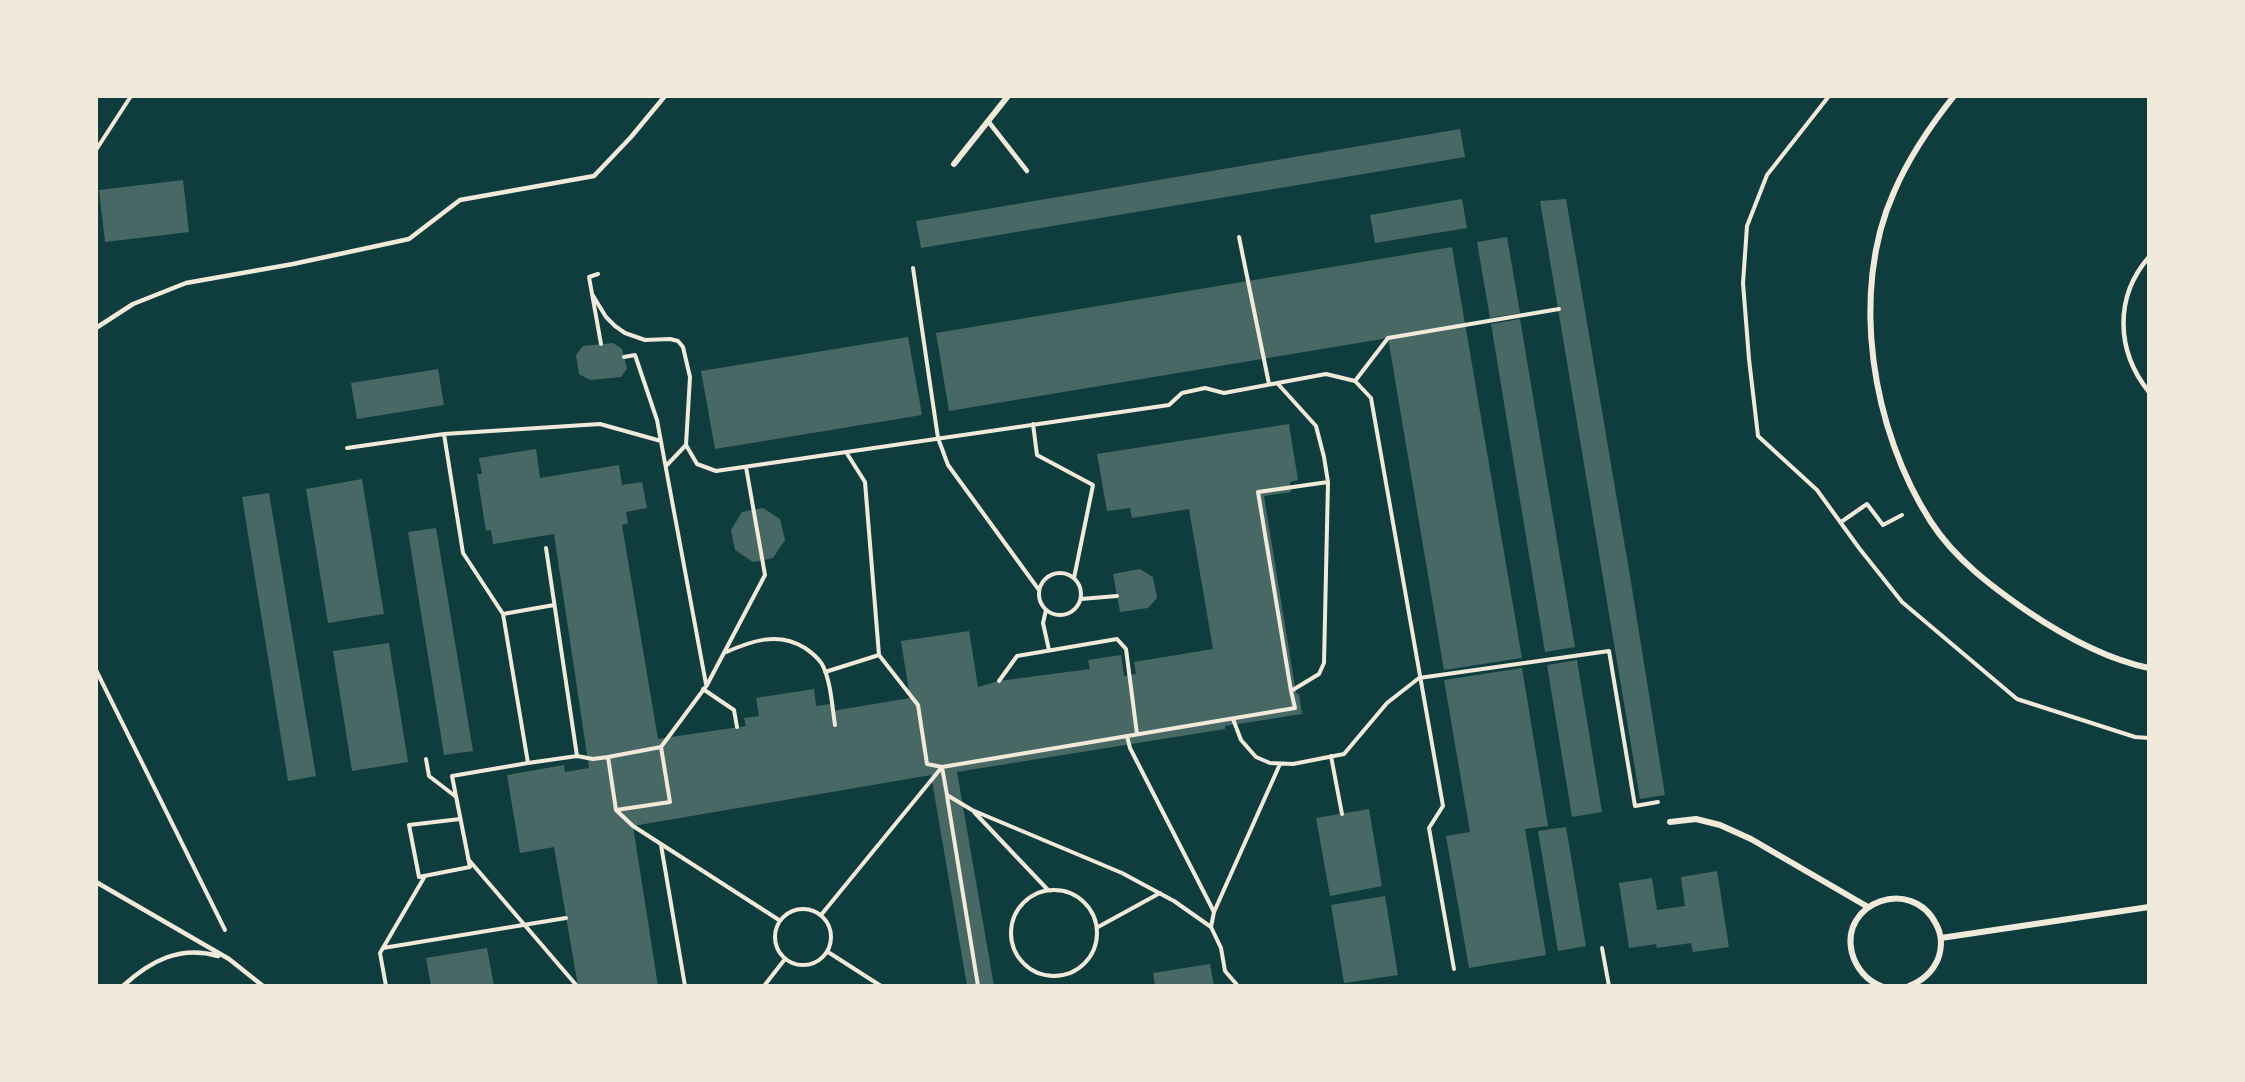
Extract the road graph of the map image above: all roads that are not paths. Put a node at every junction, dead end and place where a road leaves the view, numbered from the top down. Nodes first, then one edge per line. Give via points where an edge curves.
1 (665, 96) edge
2 (1008, 96) edge
3 (1954, 96) edge
4 (988, 121) junction
5 (954, 164) dead end
6 (1028, 171) dead end
7 (2149, 258) edge
8 (96, 328) edge
9 (2149, 392) edge
10 (2149, 668) edge
11 (1670, 822) dead end
12 (96, 882) edge
13 (1868, 907) junction
14 (2149, 907) edge
15 (1941, 938) junction
16 (229, 959) junction
17 (1871, 984) edge
18 (1920, 984) edge
19 (123, 986) edge
20 (263, 986) edge
21 (1881, 986) edge
22 (1909, 986) edge

1 - 8 lane via 594,176 460,200 409,239 186,284 133,304
2 - 4 street
3 - 10 street via 1918,146 1893,193 1871,280 1872,345 1880,397 1900,461 1931,523 1977,574 2079,643
4 - 5 street
4 - 6 lane
7 - 9 lane via 2126,297 2122,329 2130,360
11 - 13 street via 1696,819 1751,838
12 - 16 lane
13 - 15 street via 1890,898 1905,899 1927,910
13 - 17 street via 1854,925 1851,949 1860,971
14 - 15 street
15 - 18 street via 1935,965
16 - 19 lane via 192,952 172,954
16 - 20 lane
17 - 21 street
18 - 22 street

